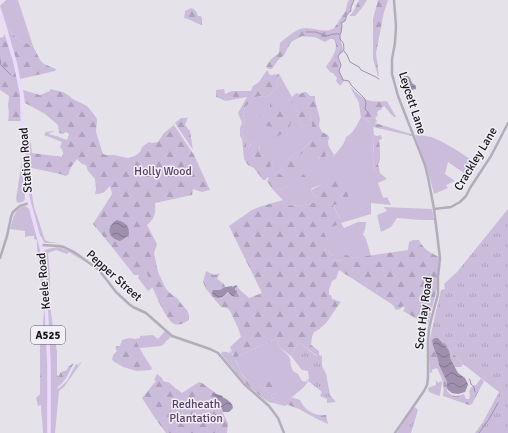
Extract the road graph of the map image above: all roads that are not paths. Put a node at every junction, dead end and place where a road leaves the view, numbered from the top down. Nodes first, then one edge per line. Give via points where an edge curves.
1 (394, 0) edge
2 (0, 12) edge
3 (508, 123) edge
4 (30, 202) junction
5 (434, 209) junction
6 (41, 245) junction
7 (51, 246) junction
8 (42, 250) junction
9 (0, 258) edge
10 (49, 433) edge
11 (284, 433) edge
12 (394, 433) edge

1 - 5 street, Leycett Lane via 396,26 392,74 425,164
2 - 4 main road, Station Road / A525 via 22,97 23,159
3 - 5 street, Crackley Lane via 466,196 451,207
4 - 6 main road, Keele Road / A525
4 - 9 street, Station Road via 20,206 11,217
5 - 12 street, Scot Hay Road via 440,258 438,294 429,333 427,385
6 - 7 street, Pepper Street
6 - 8 main road, Keele Road / A525
7 - 8 street
7 - 11 street, Pepper Street via 71,251 99,270 116,292 133,308 146,313 172,336 218,353 244,384 269,406 278,418
8 - 10 main road, Keele Road / A525 via 47,305

